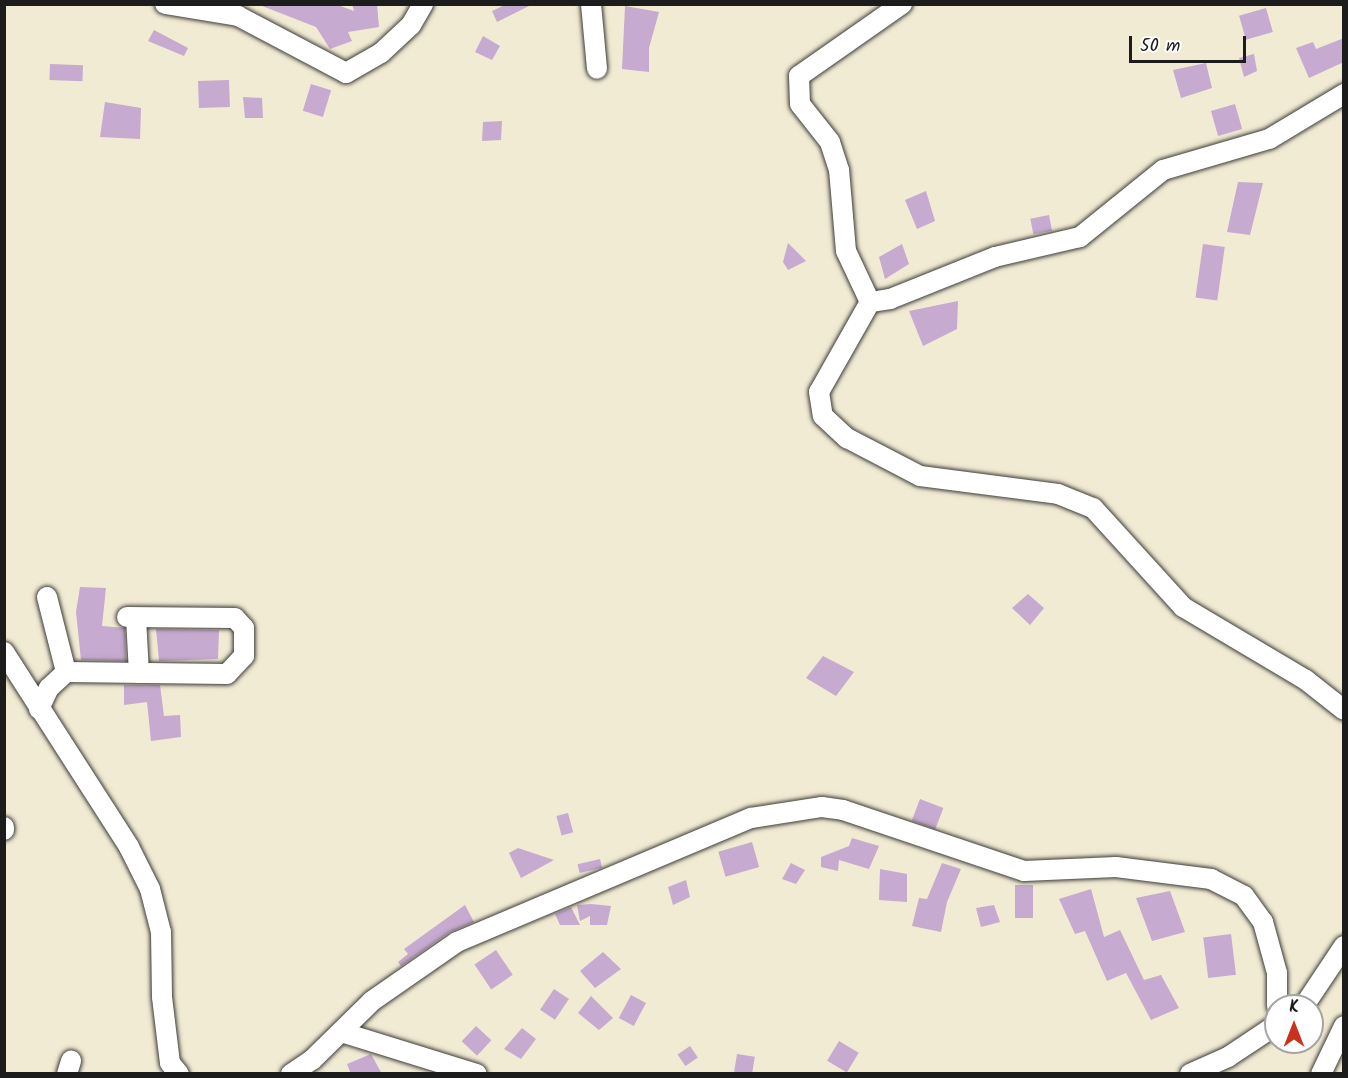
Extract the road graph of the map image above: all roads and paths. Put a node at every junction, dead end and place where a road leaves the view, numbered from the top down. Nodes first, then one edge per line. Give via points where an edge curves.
1 (165, 4) edge
2 (423, 4) edge
3 (591, 4) edge
4 (902, 4) edge
5 (597, 69) dead end
6 (1344, 94) edge
7 (870, 302) junction
8 (47, 597) dead end
9 (4, 652) edge
10 (66, 672) junction
11 (139, 673) junction
12 (39, 709) junction
13 (1344, 710) edge
14 (1344, 946) edge
15 (1277, 994) edge
16 (1312, 994) edge
17 (1344, 1026) edge
18 (341, 1032) junction
19 (1264, 1033) edge
20 (179, 1074) edge
21 (291, 1074) edge
22 (477, 1074) edge
23 (1190, 1074) edge
24 (1321, 1074) edge

1 - 2 street via 238,16 346,73 389,46 411,26
3 - 5 street
4 - 7 street via 799,76 800,104 831,142 839,170 846,251
6 - 7 street via 1269,138 1163,170 1080,237 995,257 890,299
7 - 13 street via 819,392 823,416 848,438 920,476 1058,494 1093,508 1183,607 1306,680
8 - 10 street
9 - 12 street
10 - 11 street
10 - 12 street via 49,688
11 - 11 street via 227,674 244,656 244,628 235,618 132,617
12 - 20 street via 129,847 150,889 161,932 162,997 170,1063
14 - 16 street
15 - 18 street via 1277,973 1263,922 1244,896 1211,879 1116,867 1024,871 843,810 822,807 751,818 457,942 372,1001
17 - 24 street
18 - 21 street
18 - 22 street via 405,1055
19 - 23 street via 1227,1057

